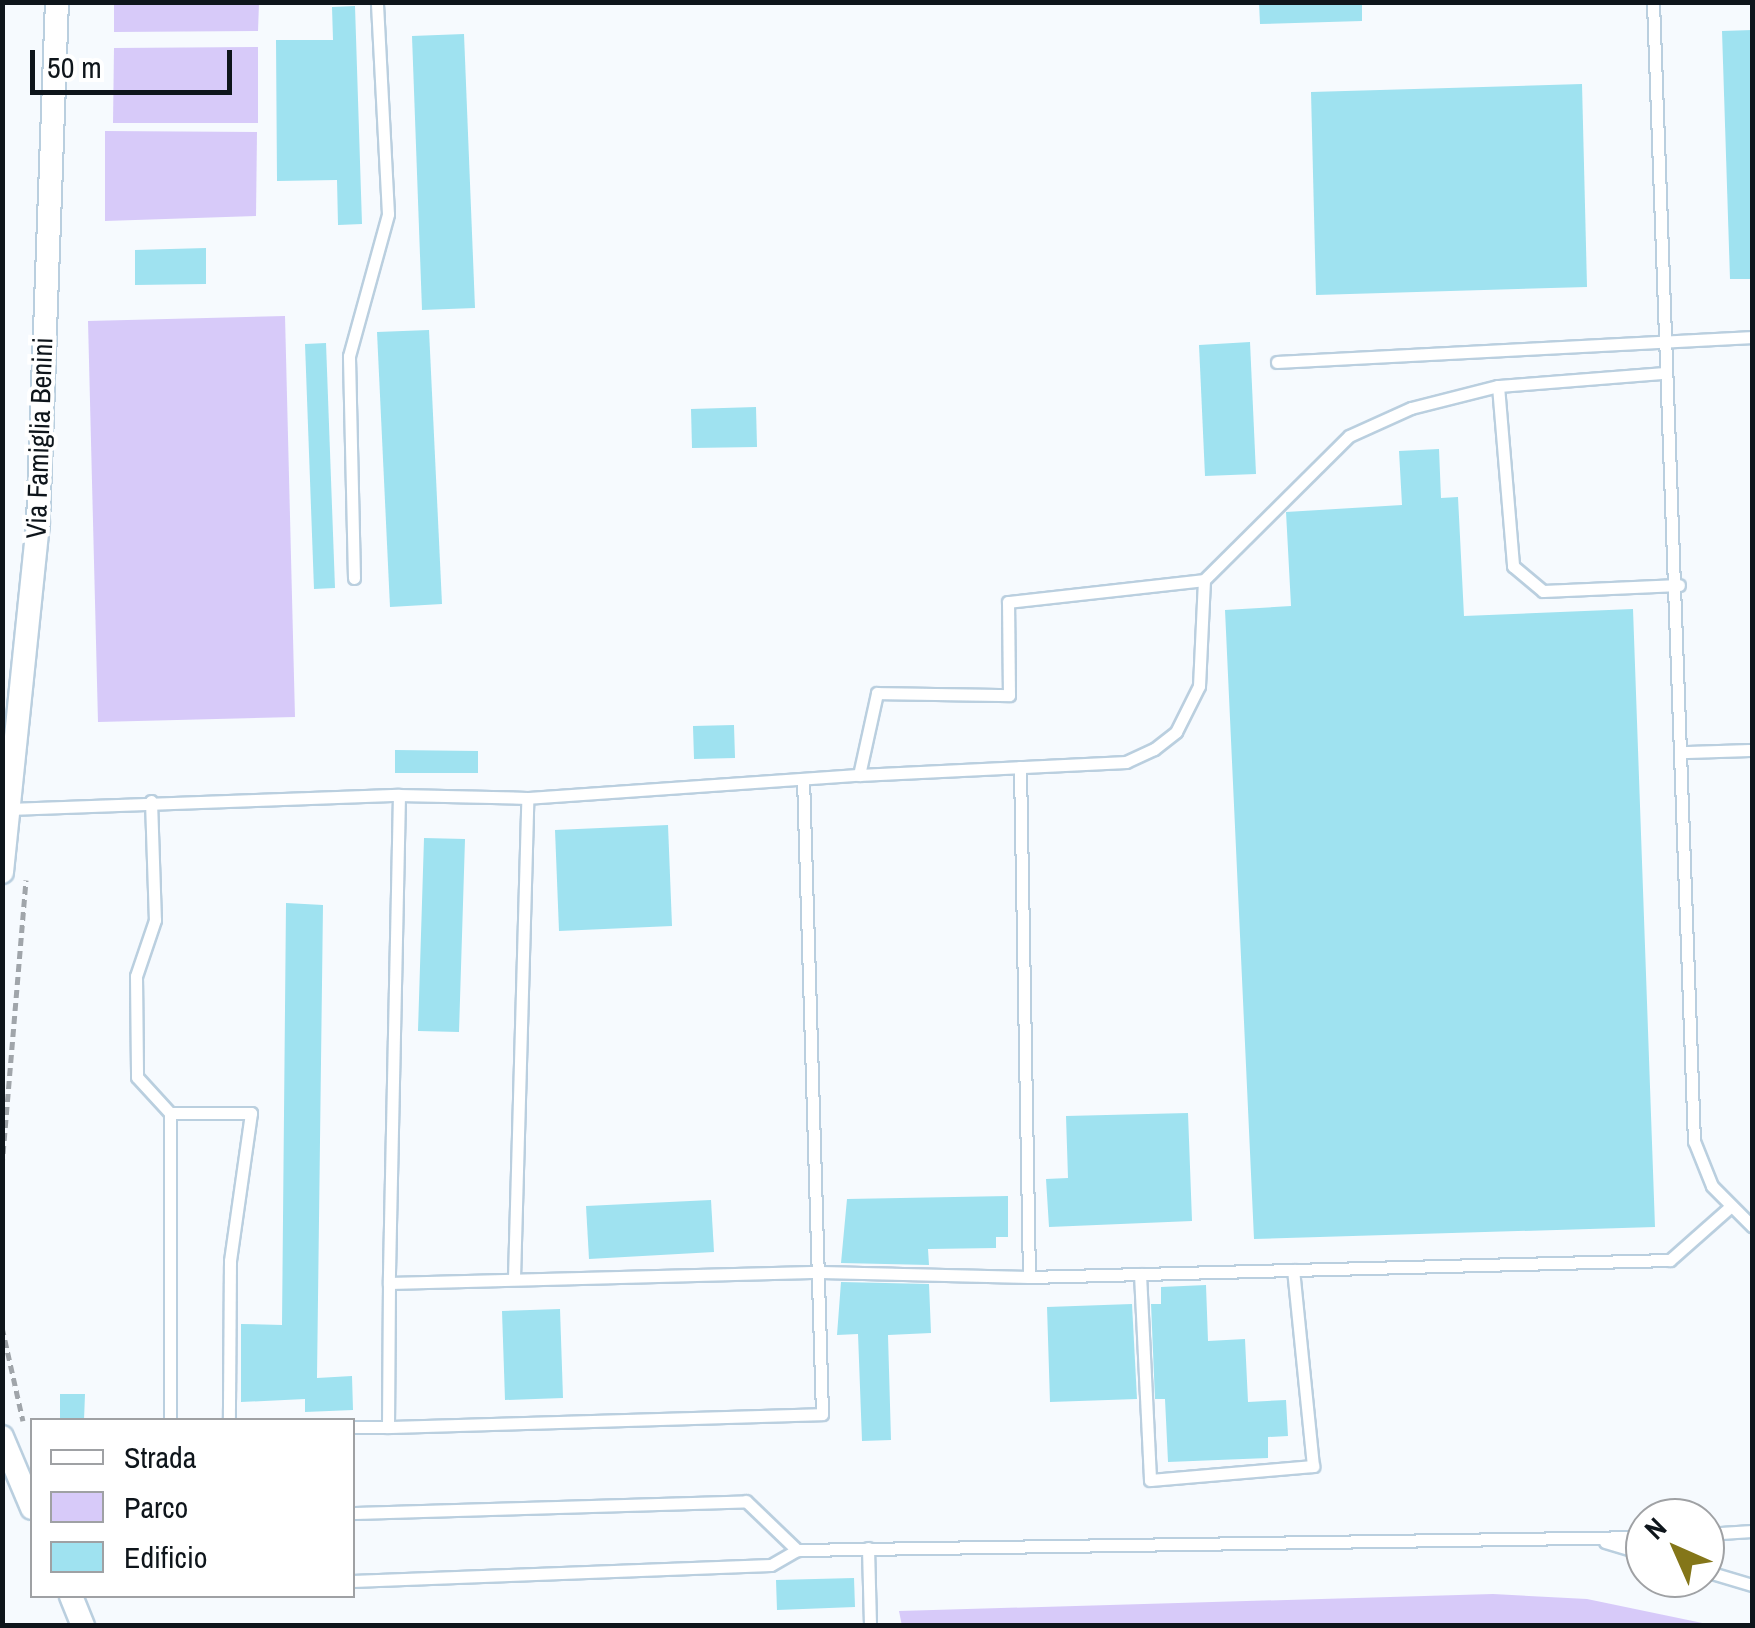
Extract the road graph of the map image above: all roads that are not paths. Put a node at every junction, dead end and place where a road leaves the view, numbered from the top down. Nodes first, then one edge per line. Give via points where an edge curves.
1 (57, 2) edge
2 (377, 2) edge
3 (1652, 2) edge
4 (1752, 338) edge
5 (1662, 340) junction
6 (1277, 362) dead end
7 (1664, 374) junction
8 (1498, 386) junction
9 (354, 578) dead end
10 (1204, 580) junction
11 (1679, 585) junction
12 (1752, 750) edge
13 (1685, 752) junction
14 (1020, 768) junction
15 (860, 775) junction
16 (803, 779) junction
17 (399, 795) junction
18 (527, 798) junction
19 (151, 802) junction
20 (8, 809) junction
21 (2, 872) edge
22 (170, 1113) junction
23 (1730, 1207) junction
24 (1752, 1226) edge
25 (1293, 1270) junction
26 (821, 1272) junction
27 (1140, 1274) junction
28 (1029, 1277) junction
29 (514, 1278) junction
30 (389, 1283) junction
31 (170, 1418) edge
32 (229, 1418) edge
33 (355, 1427) edge
34 (388, 1427) junction
35 (2, 1437) edge
36 (30, 1503) edge
37 (355, 1514) edge
38 (1752, 1531) edge
39 (1725, 1533) edge
40 (1625, 1538) edge
41 (1596, 1540) junction
42 (868, 1548) junction
43 (1625, 1548) edge
44 (797, 1550) junction
45 (1725, 1577) edge
46 (355, 1581) edge
47 (1752, 1585) edge
48 (71, 1598) edge
49 (83, 1626) edge
50 (870, 1626) edge

1 - 20 street, Via Famiglia Benini via 38,524
2 - 9 lane via 388,214 349,356
3 - 5 lane
4 - 5 lane
5 - 6 lane
5 - 7 lane
7 - 8 lane
7 - 11 lane
8 - 10 lane via 1411,408 1348,436
8 - 11 lane via 1513,566 1544,591
10 - 14 lane via 1199,686 1176,732 1126,762
10 - 15 lane via 1008,602 1009,696 877,693
11 - 13 lane
12 - 13 lane
13 - 23 lane via 1694,1140 1712,1186
14 - 15 lane
14 - 28 lane
15 - 16 lane
16 - 18 lane
16 - 26 lane
17 - 18 lane
17 - 19 lane
17 - 30 lane
18 - 29 lane
19 - 20 lane
19 - 22 lane via 155,920 136,976 137,1077
20 - 21 street, Via Famiglia Benini
22 - 31 lane
22 - 32 lane via 251,1113 230,1261
23 - 24 lane
23 - 25 lane via 1670,1260
25 - 27 lane
25 - 27 lane via 1313,1466 1150,1480
26 - 28 lane
26 - 29 lane
26 - 34 lane via 822,1414
27 - 28 lane
29 - 30 lane
30 - 34 lane
33 - 34 lane
35 - 36 street
37 - 44 lane via 746,1501
38 - 39 lane
40 - 41 lane
41 - 42 lane
41 - 43 lane
42 - 44 lane
42 - 50 lane
44 - 46 lane via 771,1565
45 - 47 lane
48 - 49 street

